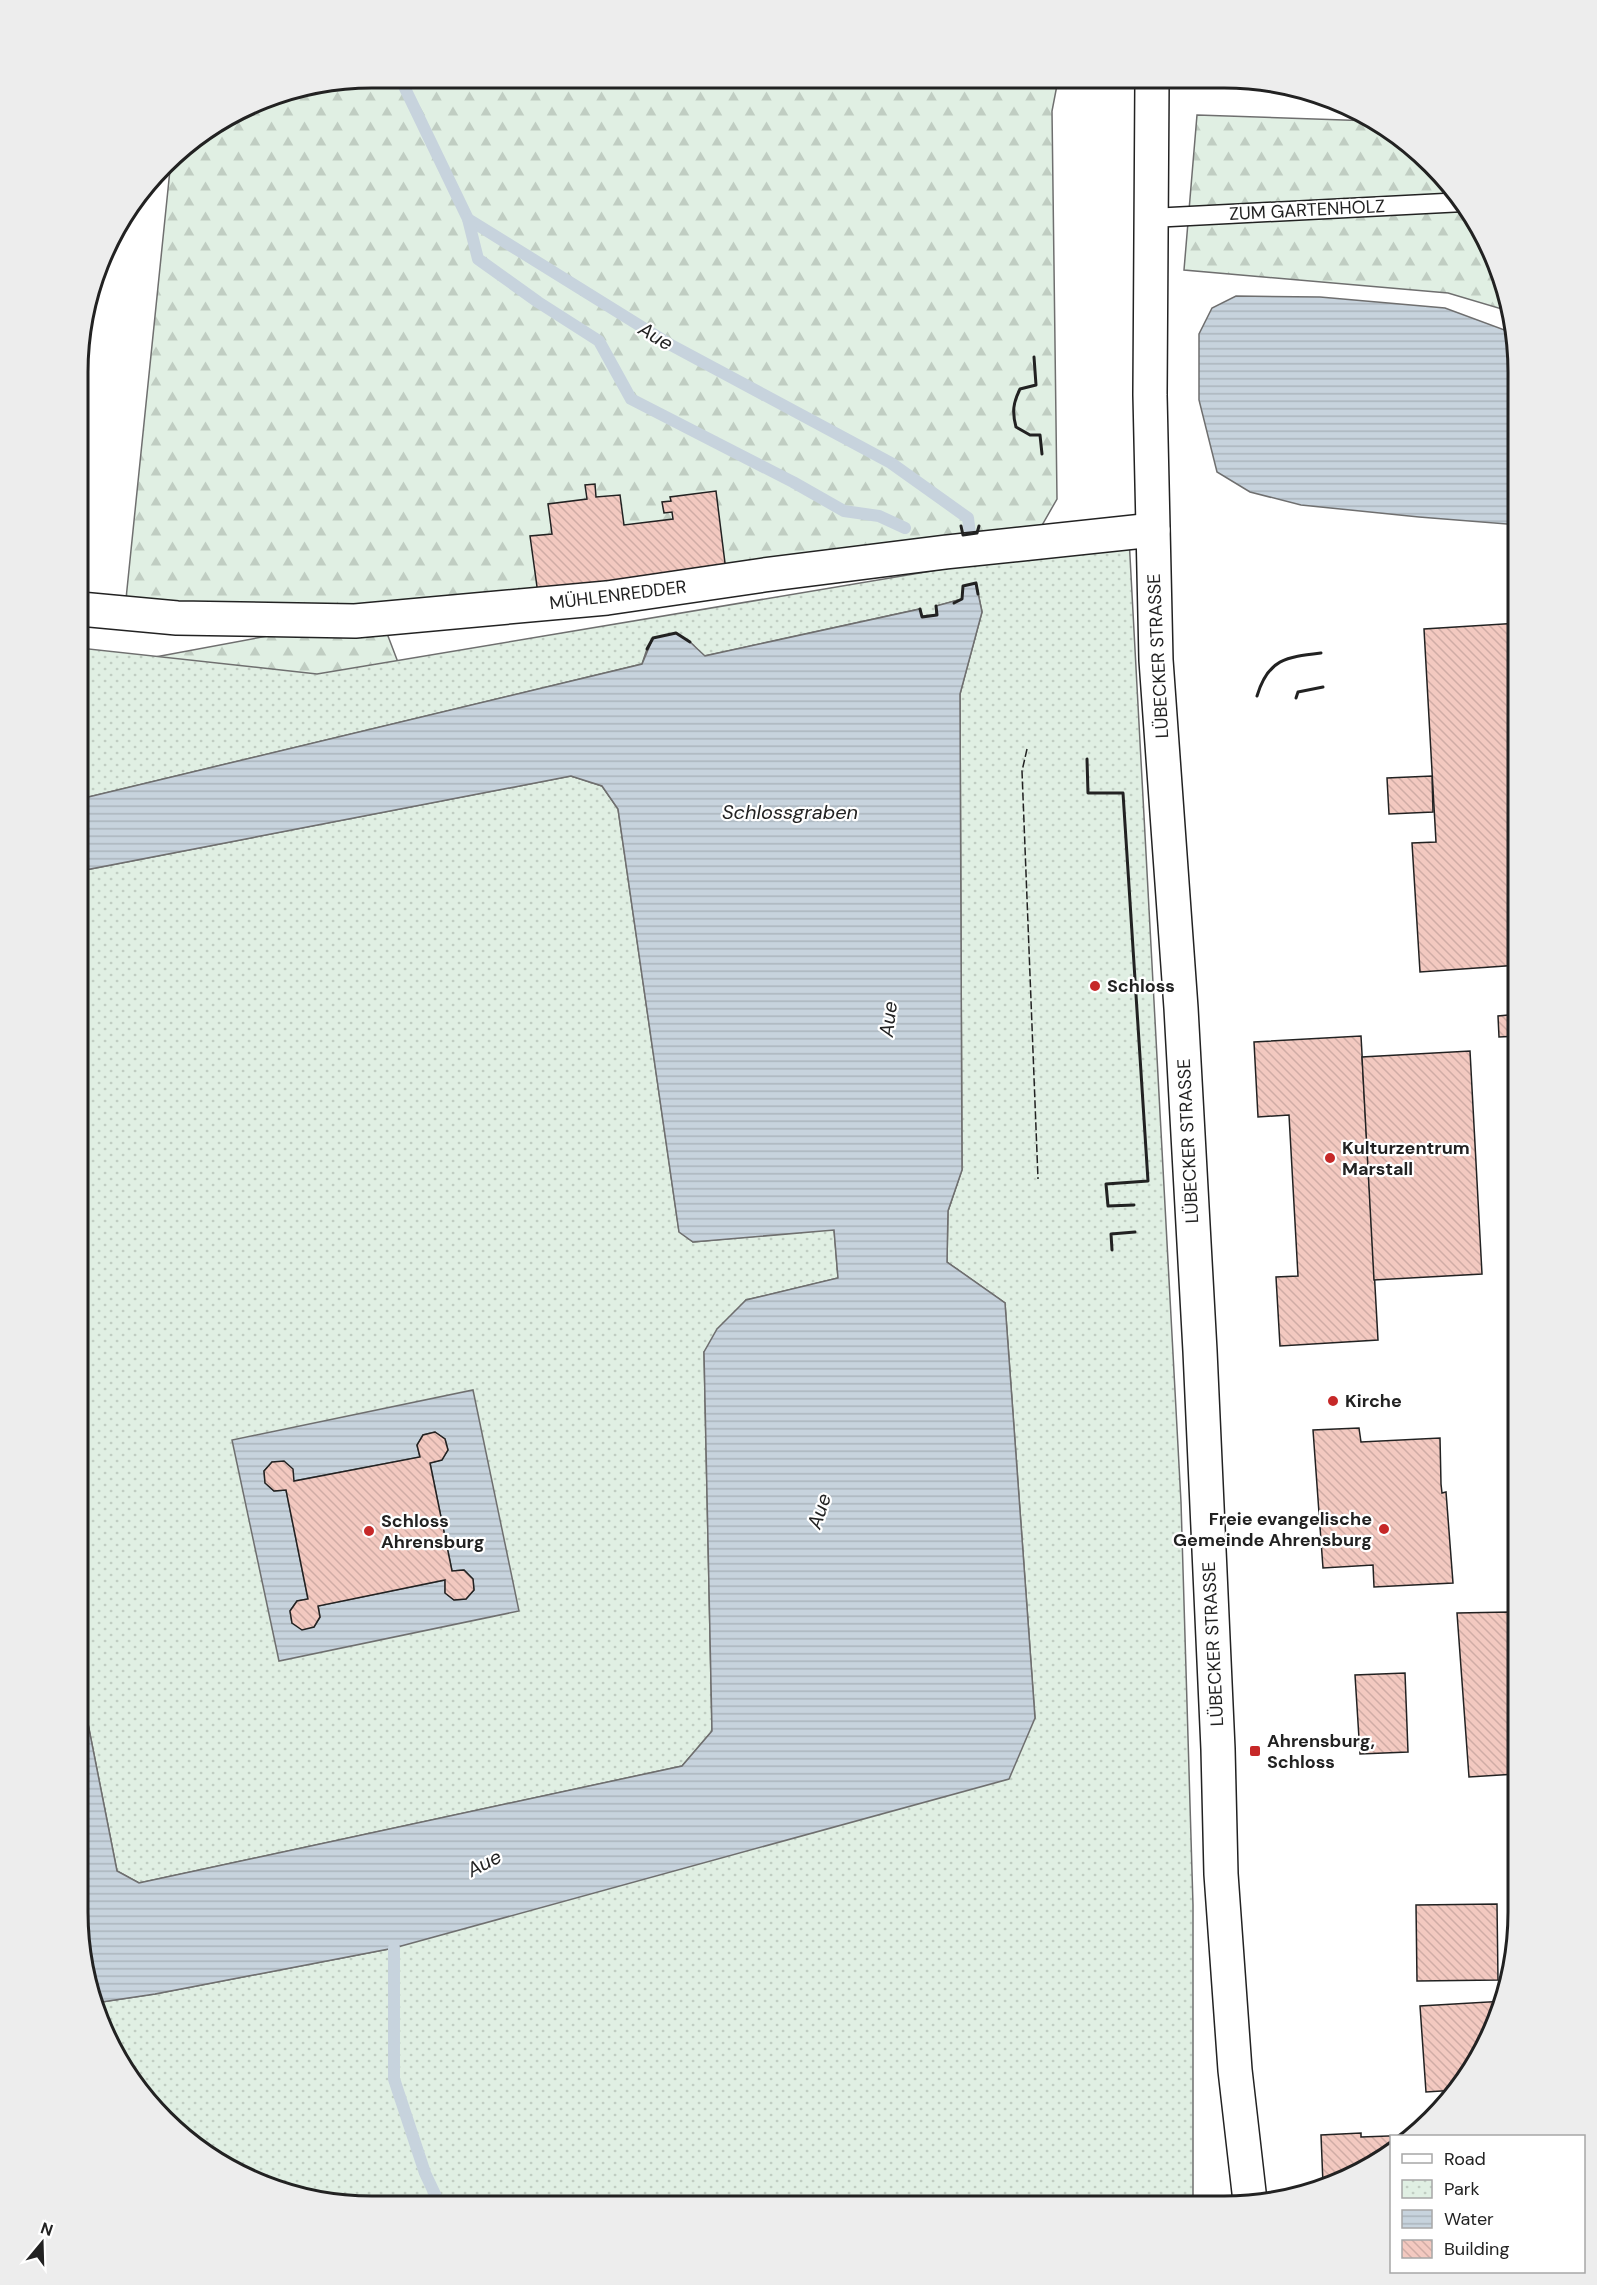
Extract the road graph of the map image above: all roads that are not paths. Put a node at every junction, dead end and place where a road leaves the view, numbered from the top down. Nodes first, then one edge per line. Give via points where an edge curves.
1 (1152, 88) edge
2 (1452, 203) edge
3 (1151, 218) junction
4 (1153, 530) junction
5 (88, 610) edge
6 (1249, 2195) edge

1 - 3 main road, LÜBECKER STRASSE
2 - 3 lane, ZUM GARTENHOLZ
3 - 4 main road, LÜBECKER STRASSE
4 - 5 main road, MÜHLENREDDER via 934,554 607,598 355,621 177,618
4 - 6 main road, LÜBECKER STRASSE via 1156,660 1200,1351 1221,1874 1235,2070

